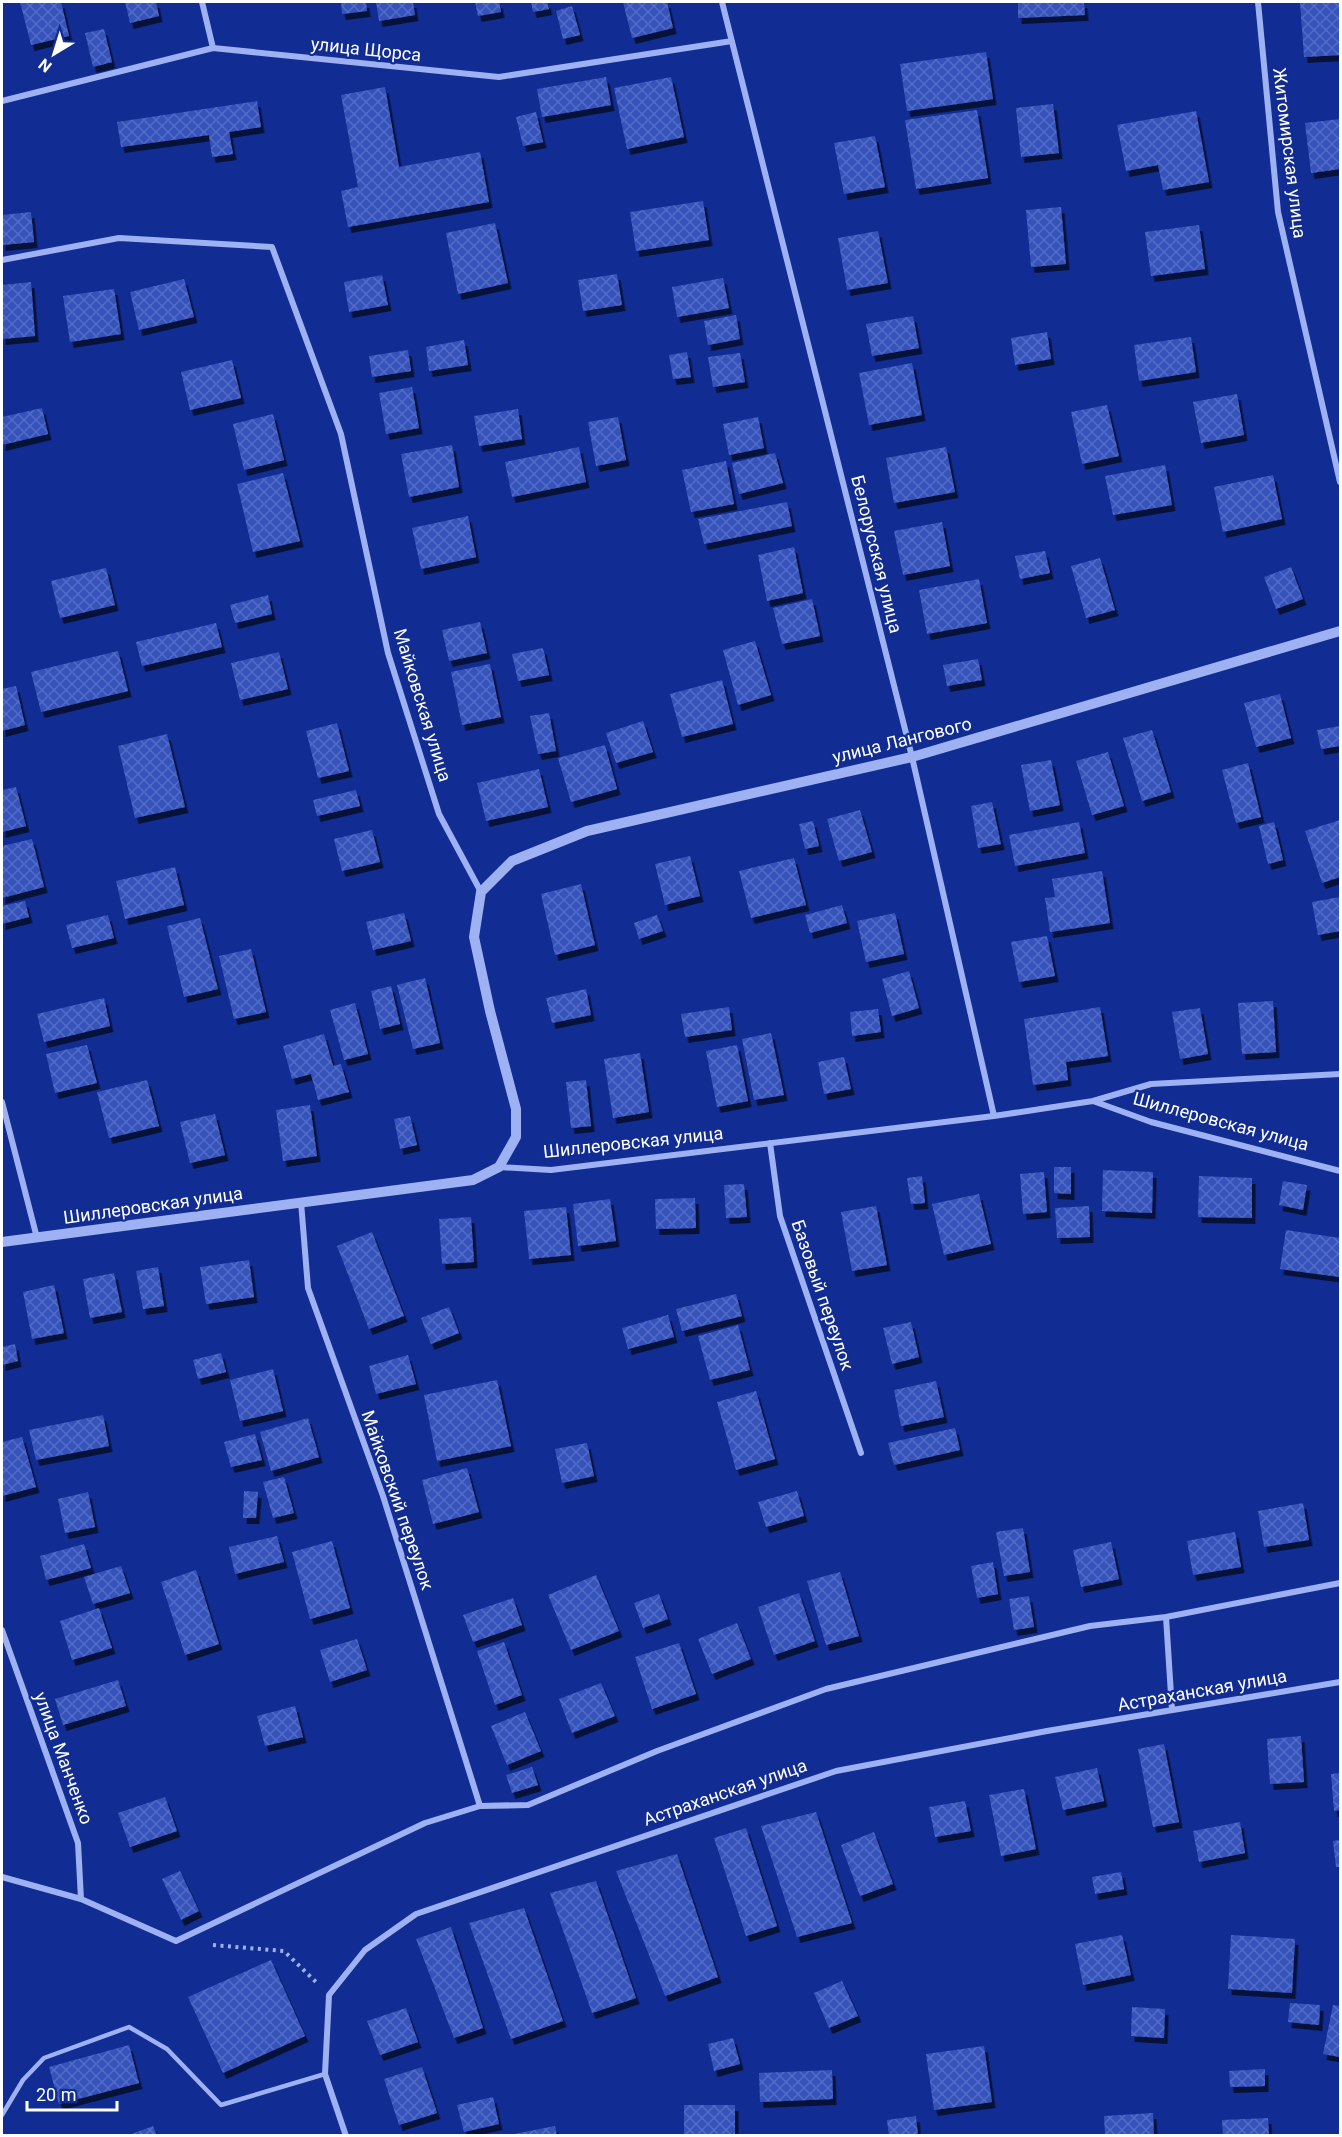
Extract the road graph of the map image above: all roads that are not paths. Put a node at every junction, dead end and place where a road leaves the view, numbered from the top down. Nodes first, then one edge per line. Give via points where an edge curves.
1 (202, 2) edge
2 (722, 2) edge
3 (1258, 2) edge
4 (732, 41) junction
5 (213, 48) junction
6 (2, 101) edge
7 (2, 260) edge
8 (1341, 482) edge
9 (1341, 632) edge
10 (912, 757) junction
11 (481, 892) junction
12 (1341, 1074) edge
13 (1093, 1101) junction
14 (2, 1102) edge
15 (994, 1116) junction
16 (770, 1143) junction
17 (499, 1167) junction
18 (1341, 1171) edge
19 (301, 1202) junction
20 (37, 1238) junction
21 (2, 1242) edge
22 (861, 1453) dead end
23 (1341, 1583) edge
24 (1166, 1617) junction
25 (2, 1630) edge
26 (1341, 1682) edge
27 (1172, 1710) junction
28 (480, 1806) junction
29 (2, 1877) edge
30 (81, 1899) junction
31 (325, 2074) junction
32 (2, 2115) edge
33 (346, 2136) edge

1 - 5 street
2 - 4 street, Белорусская улица
3 - 8 street, Житомирская улица via 1278,212
4 - 5 street, улица Щорса via 499,77
4 - 10 street, Белорусская улица
5 - 6 street, улица Щорса
7 - 11 street, Майковская улица via 119,238 272,247 341,434 388,653 439,814
9 - 10 street, улица Лангового
10 - 11 street, улица Лангового via 587,831 512,861
10 - 15 street, Белорусская улица
11 - 17 street via 474,938 516,1109 516,1137
12 - 13 street, Шиллеровская улица via 1151,1084
13 - 15 street, Шиллеровская улица
13 - 18 street, Шиллеровская улица via 1151,1122
14 - 20 street
15 - 16 street, Шиллеровская улица
16 - 17 street, Шиллеровская улица via 551,1170
16 - 22 street, Базовый переулок via 780,1216
17 - 19 street, Шиллеровская улица via 473,1180
19 - 20 street, Шиллеровская улица
19 - 28 street, Майковский переулок via 308,1288 383,1496
20 - 21 street, Шиллеровская улица
23 - 24 street
24 - 27 street
24 - 28 street via 1090,1626 826,1689 657,1751 528,1805
25 - 30 street, улица Манченко via 78,1843
26 - 27 street, Астраханская улица
27 - 31 street, Астраханская улица via 836,1770 416,1914 365,1950 329,1995
28 - 30 street via 425,1823 176,1941
29 - 30 street
31 - 32 lane via 221,2105 167,2049 129,2027 44,2058 23,2080
31 - 33 street

